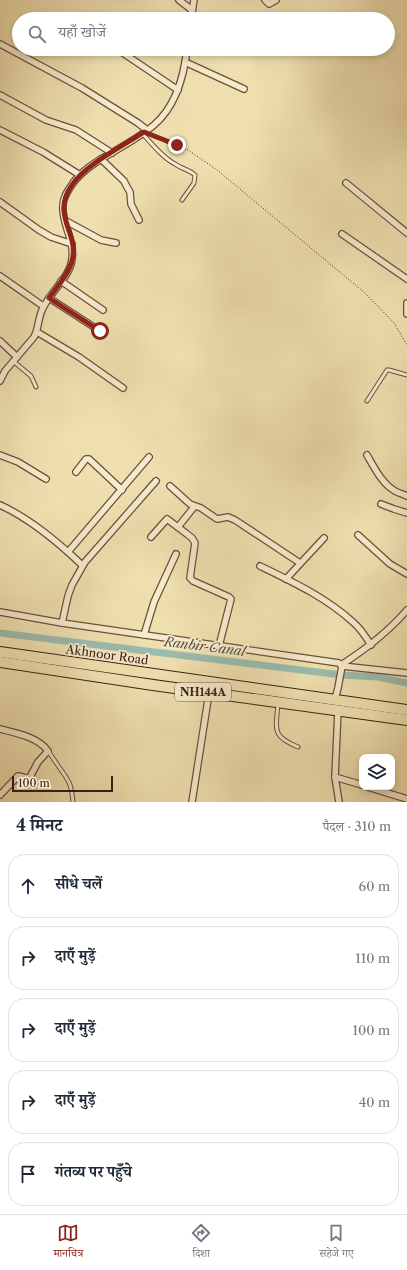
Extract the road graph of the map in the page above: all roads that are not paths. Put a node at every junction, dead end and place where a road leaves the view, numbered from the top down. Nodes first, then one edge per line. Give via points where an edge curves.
1 (179, 0) edge
2 (194, 0) edge
3 (264, 0) edge
4 (276, 0) edge
5 (192, 10) joint
6 (0, 44) edge
7 (12, 50) edge
8 (22, 56) edge
9 (127, 56) edge
10 (186, 56) edge
11 (185, 62) junction
12 (244, 89) dead end
13 (178, 90) junction
14 (0, 95) edge
15 (0, 130) edge
16 (144, 132) junction
17 (112, 152) junction
18 (101, 159) junction
19 (80, 175) junction
20 (346, 183) dead end
21 (182, 200) dead end
22 (0, 202) edge
23 (139, 220) dead end
24 (66, 221) junction
25 (407, 233) edge
26 (342, 234) dead end
27 (116, 243) dead end
28 (72, 244) junction
29 (0, 276) edge
30 (407, 279) edge
31 (61, 281) junction
32 (49, 298) junction
33 (407, 303) edge
34 (43, 306) junction
35 (103, 310) dead end
36 (407, 314) edge
37 (100, 331) dead end
38 (37, 332) junction
39 (0, 342) edge
40 (15, 359) junction
41 (407, 375) edge
42 (0, 381) edge
43 (36, 387) dead end
44 (123, 388) dead end
45 (367, 401) dead end
46 (0, 455) edge
47 (367, 455) dead end
48 (150, 457) dead end
49 (76, 472) dead end
50 (46, 479) dead end
51 (156, 481) dead end
52 (170, 486) dead end
53 (122, 490) junction
54 (407, 496) edge
55 (381, 504) dead end
56 (0, 505) edge
57 (194, 507) junction
58 (407, 512) edge
59 (178, 527) junction
60 (358, 535) dead end
61 (151, 538) dead end
62 (324, 538) dead end
63 (68, 552) junction
64 (176, 554) dead end
65 (300, 563) junction
66 (82, 565) junction
67 (260, 566) dead end
68 (407, 574) edge
69 (286, 579) junction
70 (407, 610) edge
71 (0, 612) edge
72 (62, 623) junction
73 (144, 635) junction
74 (371, 645) junction
75 (219, 646) junction
76 (0, 652) edge
77 (0, 662) edge
78 (341, 666) junction
79 (407, 673) edge
80 (210, 688) junction
81 (335, 699) junction
82 (278, 702) junction
83 (338, 710) junction
84 (407, 710) edge
85 (407, 720) edge
86 (0, 729) edge
87 (298, 747) dead end
88 (48, 751) junction
89 (335, 777) junction
90 (359, 784) edge
91 (378, 790) edge
92 (0, 795) edge
93 (407, 799) edge
94 (73, 802) edge
95 (192, 802) edge
96 (339, 802) edge

1 - 5 street
2 - 5 street
3 - 4 street via 269,4
6 - 7 street
8 - 16 street via 82,88 138,123
9 - 13 street
10 - 11 street
11 - 12 street
11 - 13 street
13 - 16 street via 155,124
14 - 17 street via 46,120 74,128
15 - 19 street
16 - 17 street
16 - 21 lane via 166,158 195,175 194,183
17 - 18 street
18 - 19 street
18 - 23 street via 124,182
19 - 24 street via 65,196 63,205
20 - 25 street
22 - 28 street via 51,237
24 - 27 street via 101,240
24 - 28 street
26 - 30 street
28 - 31 street via 72,260
29 - 34 street
31 - 32 street
31 - 35 street
32 - 34 street
32 - 37 street
33 - 36 street
34 - 38 street
38 - 40 street
38 - 44 street
39 - 40 street
40 - 42 street
40 - 43 lane via 31,376
41 - 45 lane via 387,370
46 - 50 street via 18,462
47 - 54 street via 391,489
48 - 53 street
49 - 53 street via 89,458
51 - 66 street
52 - 57 street
53 - 63 street
55 - 58 street
56 - 63 street via 33,523
57 - 59 street
57 - 65 street via 201,508 217,519 228,517 235,520
59 - 61 street via 166,519
59 - 75 street via 195,543 191,580 230,599
60 - 68 street via 390,564
62 - 65 street
63 - 66 street
64 - 73 street via 154,602
65 - 69 street
66 - 72 street via 72,584
67 - 69 street
69 - 74 street via 334,607 355,623
70 - 74 street
71 - 72 street
72 - 73 street
73 - 75 street
74 - 78 street
75 - 78 street via 339,663
76 - 80 highway, Akhnoor Road / NH144A
77 - 80 highway, NH144A
78 - 79 street
78 - 81 street
80 - 81 highway, NH144A
80 - 82 highway, NH144A
80 - 95 street
81 - 84 highway, NH144A
82 - 83 highway, NH144A
82 - 87 lane via 278,733 283,740
83 - 85 highway, NH144A
83 - 89 street
86 - 88 street via 29,738
88 - 92 street via 30,777 18,776
88 - 94 lane via 70,782
89 - 90 street
89 - 96 street
91 - 93 street

